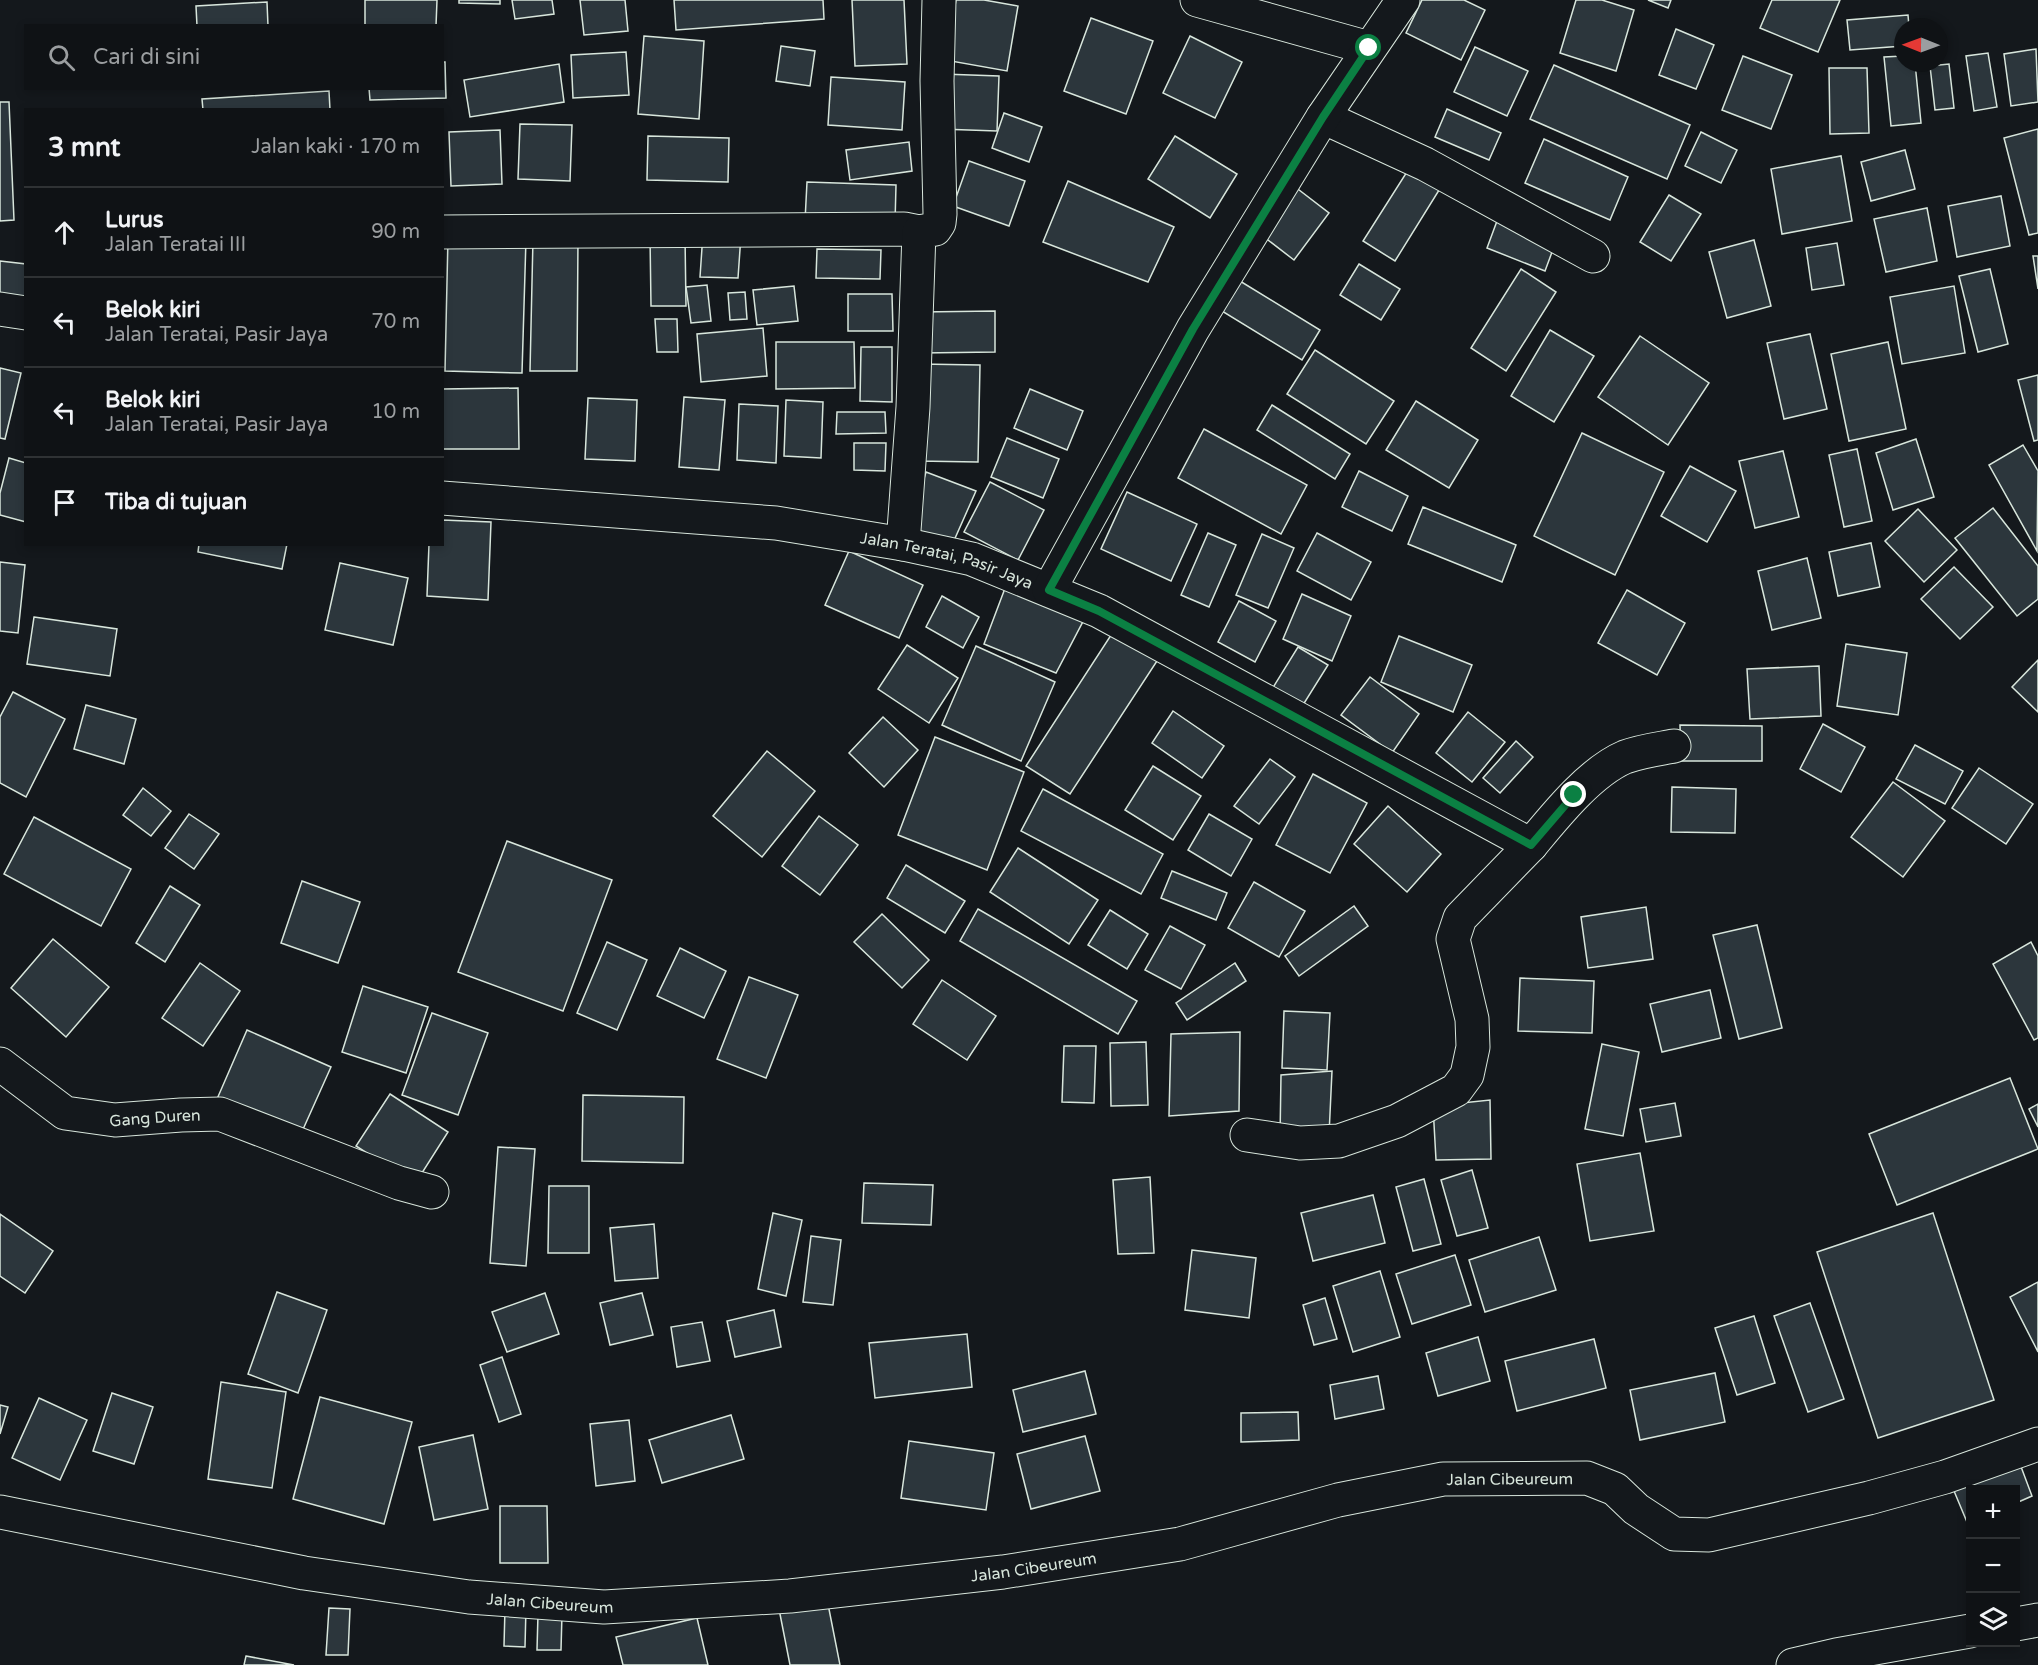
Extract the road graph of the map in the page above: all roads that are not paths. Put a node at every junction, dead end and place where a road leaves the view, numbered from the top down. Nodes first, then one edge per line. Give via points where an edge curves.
1 (939, 0) edge
2 (1197, 0) edge
3 (1403, 0) edge
4 (1369, 48) junction
5 (1323, 117) junction
6 (444, 232) edge
7 (919, 232) junction
8 (1593, 256) dead end
9 (0, 309) edge
10 (24, 313) edge
11 (444, 498) edge
12 (903, 544) junction
13 (1049, 590) junction
14 (1674, 746) dead end
15 (1531, 845) junction
16 (0, 1064) edge
17 (1247, 1135) dead end
18 (432, 1192) dead end
19 (2038, 1444) edge
20 (0, 1512) edge
21 (2038, 1620) edge
22 (2020, 1623) edge
23 (1966, 1633) edge
24 (1793, 1665) edge

1 - 7 street via 940,214 935,229
2 - 4 street
3 - 4 street
4 - 5 street
5 - 8 street via 1425,164
5 - 13 street via 1193,329
6 - 7 street
7 - 12 street
9 - 10 street
11 - 12 street, Jalan Teratai, Pasir Jaya via 776,523
12 - 13 street, Jalan Teratai, Pasir Jaya via 972,559
13 - 15 street, Jalan Teratai, Pasir Jaya via 1099,611
14 - 15 street via 1622,758 1574,795
15 - 17 street via 1460,918 1454,939 1472,1019 1473,1047 1467,1075 1456,1090 1398,1121 1339,1141 1300,1143
16 - 18 street, Gang Duren via 65,1113 115,1120 220,1114
19 - 20 street, Jalan Cibeureum via 1869,1498 1709,1535 1674,1534 1615,1490 1587,1478 1443,1479 1338,1500 1180,1544 1003,1572 790,1596 604,1607 469,1597 315,1575
21 - 22 street
23 - 24 street

